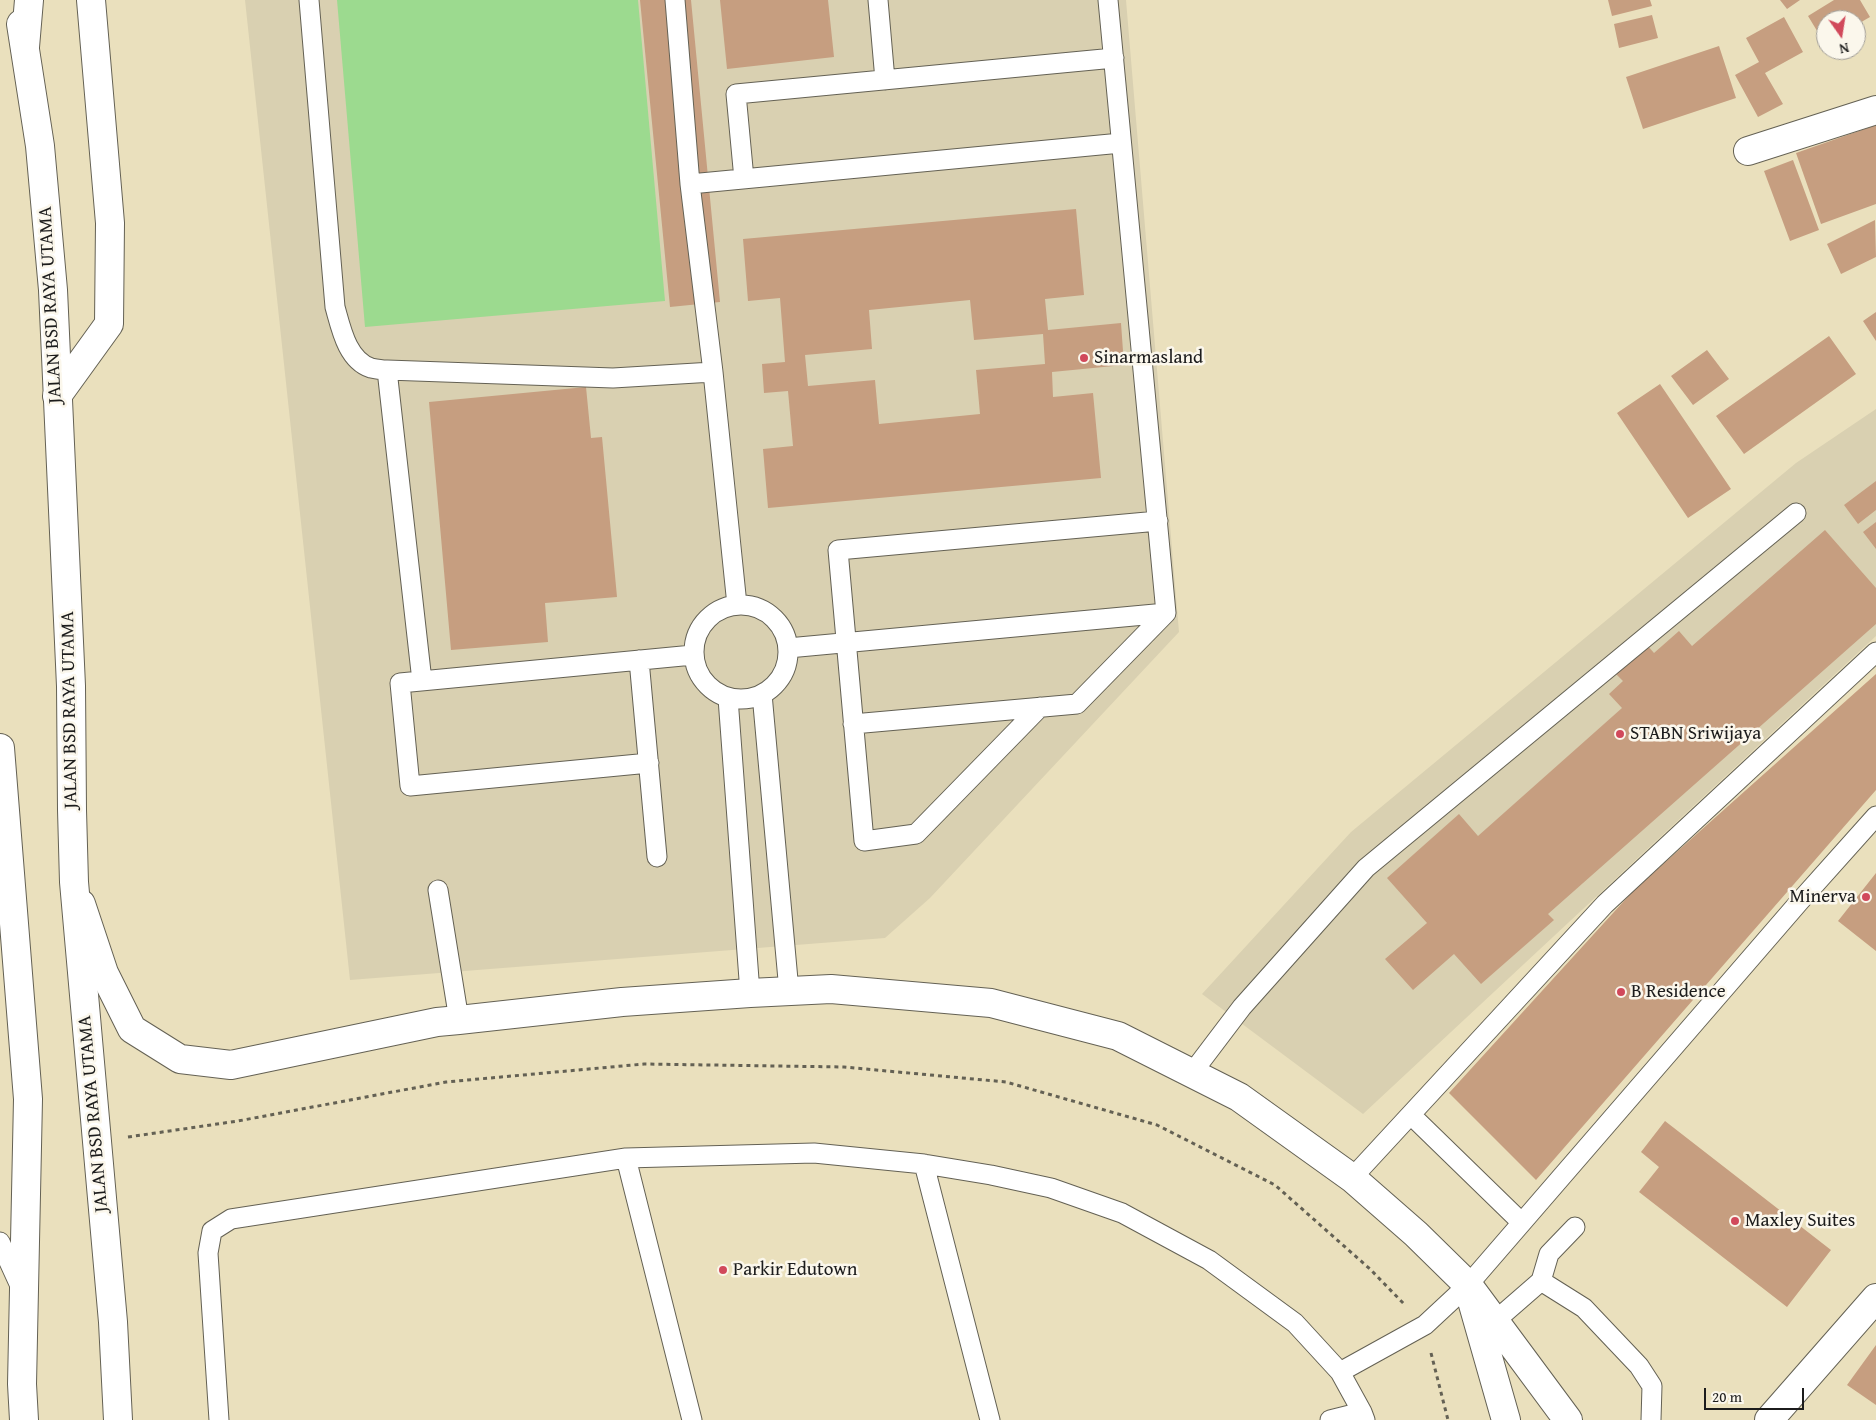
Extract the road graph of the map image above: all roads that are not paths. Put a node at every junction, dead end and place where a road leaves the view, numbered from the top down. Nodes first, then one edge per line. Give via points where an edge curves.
1 (17, 0) edge
2 (29, 0) edge
3 (91, 0) edge
4 (309, 0) edge
5 (676, 0) edge
6 (878, 0) edge
7 (1108, 0) edge
8 (26, 47) junction
9 (1114, 58) junction
10 (885, 80) junction
11 (1876, 110) edge
12 (1121, 142) junction
13 (1748, 151) dead end
14 (744, 179) junction
15 (690, 184) junction
16 (387, 370) junction
17 (713, 372) junction
18 (57, 396) junction
19 (1796, 512) dead end
20 (1158, 521) junction
21 (737, 605) junction
22 (1166, 613) junction
23 (846, 642) junction
24 (788, 648) junction
25 (1876, 652) edge
26 (694, 655) junction
27 (638, 660) junction
28 (422, 681) junction
29 (762, 694) junction
30 (728, 698) junction
31 (1040, 707) junction
32 (853, 724) junction
33 (0, 748) edge
34 (649, 763) junction
35 (1876, 816) edge
36 (657, 857) dead end
37 (74, 882) junction
38 (438, 890) dead end
39 (789, 991) junction
40 (750, 993) junction
41 (459, 1020) junction
42 (1192, 1073) junction
43 (1411, 1115) junction
44 (626, 1158) junction
45 (924, 1164) junction
46 (1352, 1178) junction
47 (1521, 1222) junction
48 (1574, 1226) dead end
49 (0, 1242) edge
50 (1541, 1281) junction
51 (1468, 1285) junction
52 (24, 1296) junction
53 (1876, 1298) edge
54 (1495, 1321) junction
55 (1340, 1372) junction
56 (1364, 1416) edge
57 (24, 1420) edge
58 (118, 1420) edge
59 (219, 1420) edge
60 (692, 1420) edge
61 (990, 1420) edge
62 (1330, 1420) edge
63 (1506, 1420) edge
64 (1568, 1420) edge
65 (1651, 1420) edge
66 (1769, 1420) edge

1 - 8 main road, JALAN BSD RAYA UTAMA
2 - 8 main road
3 - 18 main road via 110,223 109,324
4 - 16 lane via 335,307 349,348 358,360 370,368
5 - 15 lane
6 - 10 lane
7 - 9 lane
8 - 18 main road, JALAN BSD RAYA UTAMA via 40,146 53,290
9 - 10 lane
9 - 12 lane
10 - 14 lane via 736,94
11 - 13 main road
12 - 14 lane
12 - 20 lane
14 - 15 lane
15 - 17 lane
16 - 17 lane via 613,378
16 - 28 lane
17 - 21 lane
18 - 37 main road, JALAN BSD RAYA UTAMA via 71,686
19 - 42 lane via 1366,868 1242,1007
20 - 22 lane
20 - 23 lane via 838,550
21 - 24 lane via 761,609 780,625
21 - 26 lane via 714,613 703,625 698,632
22 - 23 lane
22 - 31 lane via 1077,704
23 - 24 lane
23 - 32 lane
24 - 29 lane via 786,667 776,683
25 - 43 lane via 1605,904
26 - 27 lane
26 - 30 lane via 698,674 711,689
27 - 28 lane
27 - 34 lane
28 - 34 lane via 400,683 410,786
29 - 30 lane via 746,699
29 - 39 lane
30 - 40 lane
31 - 32 lane
31 - 32 lane via 916,834 864,841
33 - 52 main road via 28,1099
34 - 36 lane
35 - 47 lane
37 - 41 main road via 104,973 132,1029 180,1059 231,1065
37 - 58 main road, JALAN BSD RAYA UTAMA via 113,1322
38 - 41 lane
39 - 40 main road
39 - 42 main road via 831,989 991,1003 1118,1036
40 - 41 main road via 622,1002
42 - 46 main road via 1240,1098
43 - 46 lane
43 - 47 lane
44 - 45 lane via 814,1153
44 - 59 lane via 231,1219 212,1232 208,1253
44 - 60 lane
45 - 55 lane via 1051,1188 1130,1217 1209,1260 1268,1302 1296,1323
45 - 61 lane
46 - 51 main road
47 - 51 lane
48 - 50 lane via 1549,1254
49 - 52 lane
50 - 54 lane
50 - 65 lane via 1584,1308 1639,1366 1652,1386
51 - 54 main road
51 - 55 lane via 1425,1325
51 - 63 main road
52 - 57 main road
53 - 66 main road
54 - 64 main road
55 - 56 lane
56 - 62 lane

